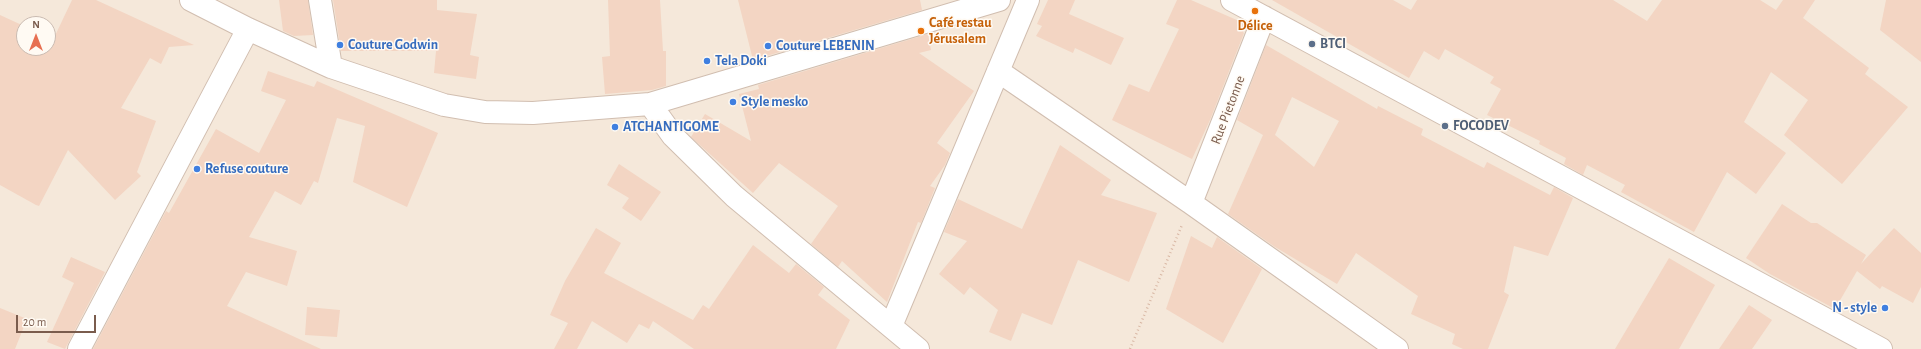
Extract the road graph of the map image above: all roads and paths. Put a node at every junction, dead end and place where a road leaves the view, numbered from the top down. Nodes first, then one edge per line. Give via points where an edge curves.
1 (191, 0) edge
2 (320, 0) edge
3 (999, 0) edge
4 (1028, 0) edge
5 (1232, 0) edge
6 (1264, 17) junction
7 (248, 29) junction
8 (331, 67) junction
9 (998, 71) junction
10 (650, 104) junction
11 (1191, 203) junction
12 (891, 326) junction
13 (79, 349) edge
14 (918, 349) edge
15 (1130, 349) edge
16 (1397, 349) edge
17 (1881, 349) edge

1 - 7 street
2 - 8 street
3 - 10 street
4 - 9 street
5 - 6 street
6 - 11 street, Rue Pietonne
6 - 17 street
7 - 8 street
7 - 13 street
8 - 10 street via 444,105 485,112 534,113
9 - 11 street
9 - 12 street
10 - 12 street via 673,136 734,196
11 - 15 path
11 - 16 street
12 - 14 street

